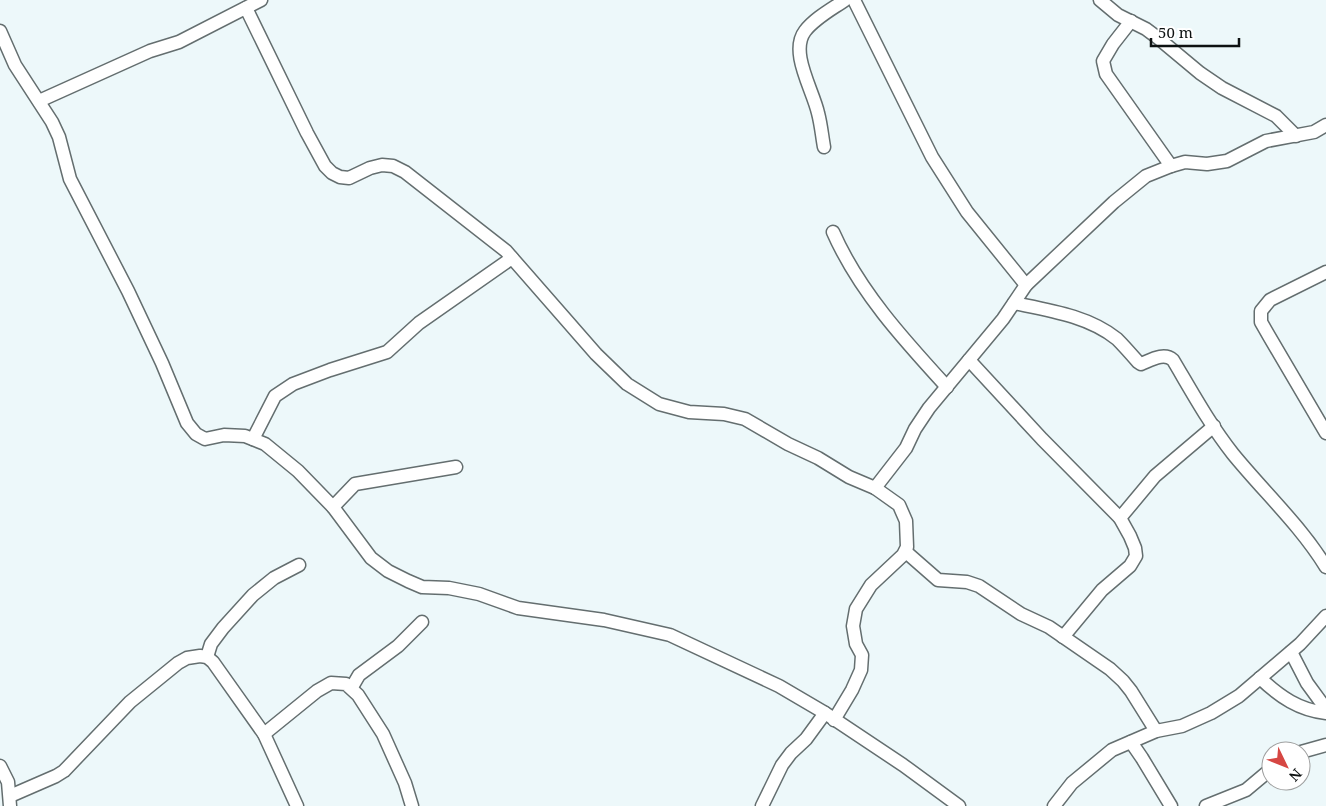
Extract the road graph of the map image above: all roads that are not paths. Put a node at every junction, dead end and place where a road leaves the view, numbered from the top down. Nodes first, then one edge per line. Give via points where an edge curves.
1 (261, 0) edge
2 (845, 0) edge
3 (854, 0) edge
4 (1100, 0) edge
5 (246, 8) junction
6 (1131, 21) junction
7 (0, 31) edge
8 (39, 101) junction
9 (1326, 125) edge
10 (1314, 132) junction
11 (1296, 136) junction
12 (1326, 139) edge
13 (824, 147) dead end
14 (1171, 166) junction
15 (833, 232) dead end
16 (512, 258) junction
17 (1326, 272) edge
18 (1026, 285) junction
19 (1014, 303) junction
20 (969, 360) junction
21 (946, 387) junction
22 (1214, 426) junction
23 (1326, 433) edge
24 (252, 439) junction
25 (456, 467) dead end
26 (875, 488) junction
27 (333, 507) junction
28 (1120, 518) junction
29 (906, 552) junction
30 (299, 565) dead end
31 (1326, 567) edge
32 (1326, 616) edge
33 (422, 622) dead end
34 (1063, 637) junction
35 (1291, 652) junction
36 (207, 657) junction
37 (1260, 678) junction
38 (352, 687) junction
39 (1326, 709) edge
40 (1326, 713) edge
41 (830, 716) junction
42 (1156, 731) junction
43 (264, 734) junction
44 (1131, 742) junction
45 (1326, 745) edge
46 (1311, 749) edge
47 (0, 766) edge
48 (1261, 777) edge
49 (10, 801) edge
50 (297, 806) edge
51 (412, 806) edge
52 (762, 806) edge
53 (959, 806) edge
54 (1054, 806) edge
55 (1171, 806) edge
56 (1206, 806) edge

1 - 5 street
2 - 13 street via 804,32 799,51 818,113
3 - 18 street via 932,157 967,212
4 - 6 street
5 - 8 street via 179,42
5 - 16 street via 307,133 332,173 349,178 382,165 405,172
6 - 11 street via 1158,38 1200,74 1276,116
6 - 14 street via 1103,61 1106,74
7 - 8 street via 15,65
8 - 24 street via 59,137 70,179 128,291 187,423 205,439 224,435
9 - 10 street
10 - 11 street
10 - 12 street
11 - 14 street via 1266,141 1227,161 1207,164 1185,162
14 - 18 street via 1146,176 1114,202
15 - 21 street via 871,298
16 - 24 street via 419,323 387,352 330,370 281,391 275,396
16 - 26 street via 596,354 627,384 659,404 689,412 745,419
17 - 23 street via 1270,300 1261,311 1261,322
18 - 19 street
19 - 20 street
19 - 22 street via 1082,320 1099,328 1116,339 1141,364 1169,356
20 - 21 street
20 - 28 street
21 - 26 street
22 - 28 street via 1155,476
22 - 31 street via 1233,454 1278,503
24 - 27 street via 265,444 298,471
25 - 27 street via 355,484
26 - 29 street via 899,505 903,513
27 - 41 street via 371,558 408,581 479,594 518,608 604,620 670,636 779,686
28 - 34 street via 1136,556 1130,566 1092,601
29 - 34 street via 938,580 980,586
29 - 41 street via 872,586 856,609 853,626 862,655 861,670 852,690
30 - 36 street via 274,578 253,595 211,644
32 - 35 street
33 - 38 street via 398,646 359,675
34 - 42 street via 1123,680
35 - 37 street
35 - 39 street via 1307,683
36 - 43 street
36 - 49 street via 187,658 178,663 130,702 64,771
37 - 40 street via 1294,704
37 - 42 street via 1211,713 1182,726
38 - 43 street via 339,682 317,690
38 - 51 street via 382,734
41 - 52 street via 791,753
41 - 53 street
42 - 44 street
43 - 50 street
44 - 54 street via 1096,762 1072,783
44 - 55 street
45 - 46 street
47 - 49 street via 8,782
48 - 56 street via 1246,790

